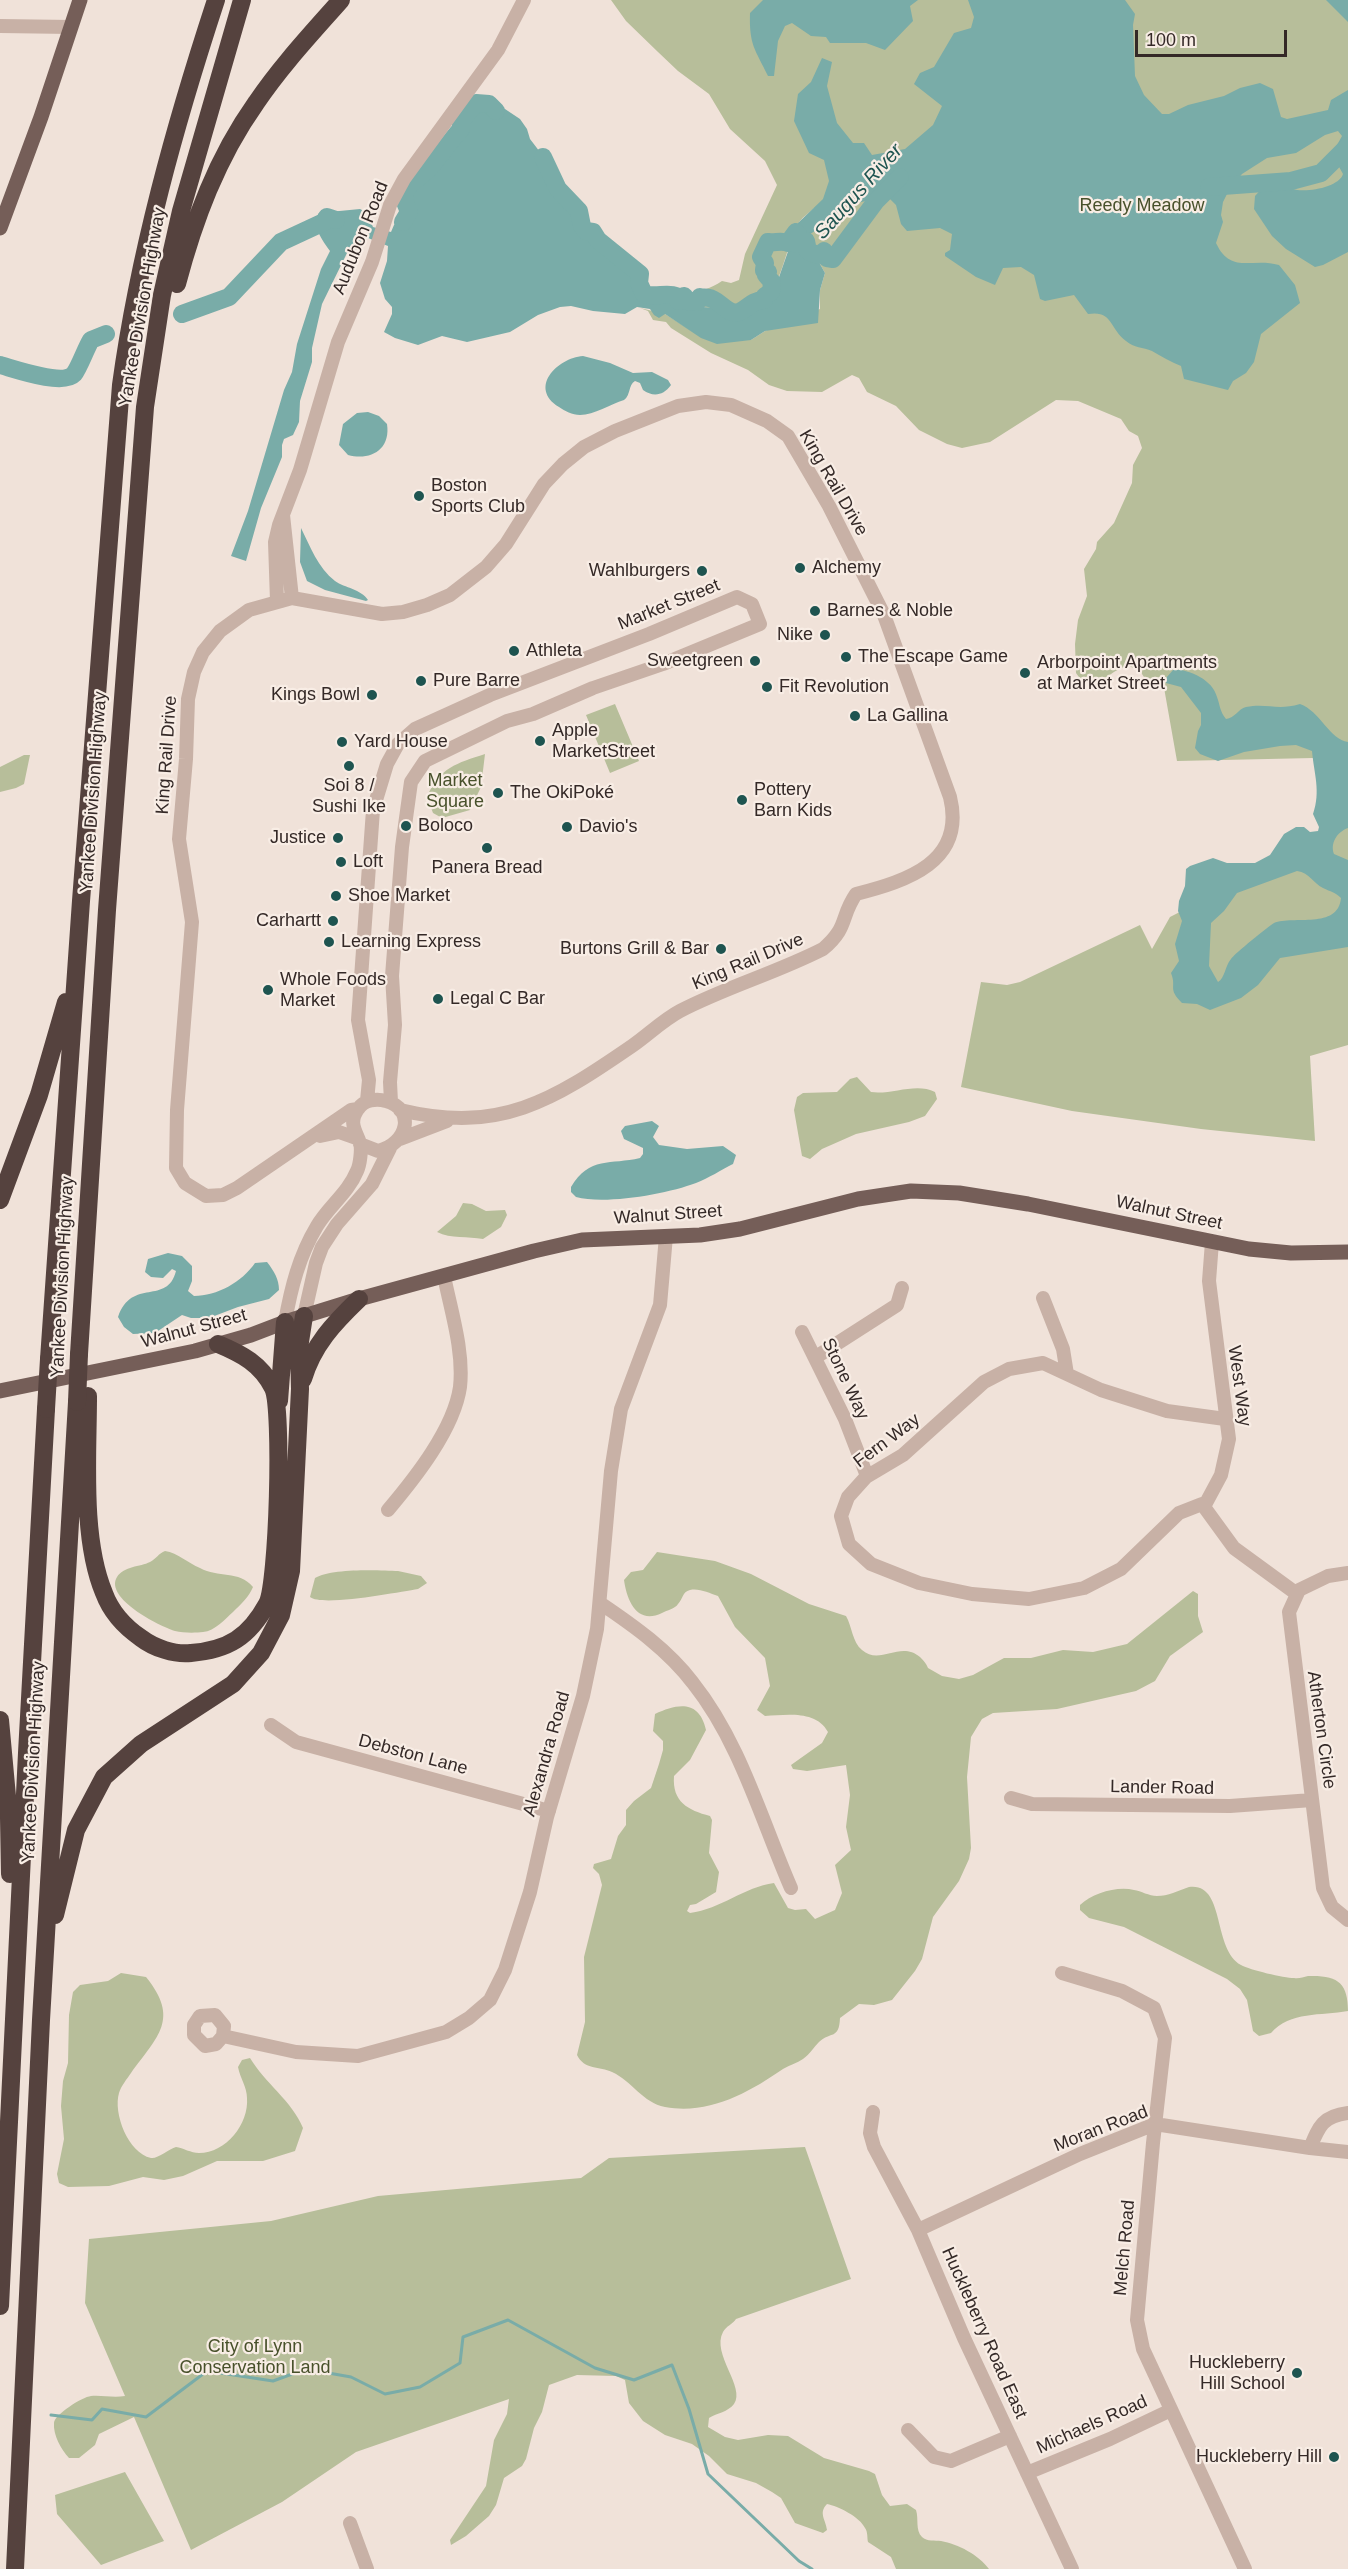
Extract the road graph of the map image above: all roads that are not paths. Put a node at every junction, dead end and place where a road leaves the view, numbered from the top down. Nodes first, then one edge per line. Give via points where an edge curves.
1 (80, 0) edge
2 (209, 0) edge
3 (216, 0) edge
4 (242, 0) edge
5 (341, 0) edge
6 (524, 0) edge
7 (0, 26) edge
8 (71, 27) junction
9 (186, 97) junction
10 (0, 228) edge
11 (146, 395) junction
12 (283, 515) junction
13 (292, 598) junction
14 (277, 601) junction
15 (77, 963) junction
16 (362, 1105) junction
17 (396, 1106) junction
18 (452, 1119) junction
19 (306, 1140) junction
20 (358, 1141) junction
21 (395, 1144) junction
22 (0, 1200) edge
23 (666, 1236) junction
24 (1212, 1242) junction
25 (1348, 1252) edge
26 (444, 1276) junction
27 (902, 1288) dead end
28 (1043, 1298) dead end
29 (359, 1299) junction
30 (304, 1316) junction
31 (285, 1322) junction
32 (802, 1332) dead end
33 (218, 1344) junction
34 (816, 1357) junction
35 (1067, 1374) junction
36 (300, 1389) junction
37 (0, 1390) edge
38 (83, 1399) junction
39 (278, 1417) junction
40 (1225, 1419) junction
41 (867, 1476) junction
42 (1202, 1504) junction
43 (388, 1510) dead end
44 (1348, 1573) edge
45 (1297, 1594) junction
46 (600, 1603) junction
47 (0, 1720) edge
48 (271, 1725) dead end
49 (1011, 1798) dead end
50 (1312, 1800) junction
51 (549, 1811) junction
52 (791, 1888) dead end
53 (1348, 1920) edge
54 (44, 1969) junction
55 (16, 1973) junction
56 (1062, 1973) dead end
57 (223, 2036) dead end
58 (873, 2112) dead end
59 (1348, 2113) edge
60 (1155, 2124) junction
61 (1310, 2148) junction
62 (1348, 2152) edge
63 (918, 2230) junction
64 (0, 2306) edge
65 (1171, 2410) junction
66 (908, 2430) dead end
67 (1010, 2436) junction
68 (1027, 2473) junction
69 (350, 2523) dead end
70 (15, 2569) edge
71 (367, 2569) edge
72 (1072, 2569) edge
73 (1245, 2569) edge

1 - 8 main road
2 - 9 highway
3 - 9 highway, Yankee Division Highway
4 - 11 highway, Yankee Division Highway via 181,211
5 - 11 highway via 265,90 223,159 191,230
6 - 12 street, Audubon Road via 498,50 393,198 372,262 338,342 313,431
7 - 8 street
8 - 10 main road
9 - 15 highway, Yankee Division Highway via 149,236 121,385
11 - 38 highway, Yankee Division Highway via 106,910 79,1361
12 - 13 street, Audubon Road
12 - 14 street, Audubon Road via 275,542
13 - 14 street, King Rail Drive
13 - 18 street, King Rail Drive via 382,614 403,612 450,595 493,560 544,484 584,447 678,406 706,402 731,405 767,421 788,436 829,506 884,615 950,797 953,828 943,853 922,870 856,894 841,932 823,949 678,1012 556,1095 484,1119
14 - 19 street, King Rail Drive via 249,610 220,631 197,664 188,699 179,839 192,922 176,1168 185,1183 206,1196 223,1195
15 - 22 highway via 39,1095
15 - 55 highway, Yankee Division Highway, bridge via 49,1359
16 - 17 street via 379,1099
16 - 17 street, Market Street via 369,1080 358,1020 373,810 387,764 398,744 415,729 490,695 737,597 752,604 760,624 507,721 425,761 411,782 402,847 392,976 395,1025 390,1082
16 - 19 street, King Rail Drive
16 - 20 street, Market Street via 353,1118 352,1128
17 - 18 street, King Rail Drive
17 - 21 street, Market Street via 404,1126
18 - 21 street, King Rail Drive
19 - 20 street, King Rail Drive via 332,1131
20 - 21 street via 378,1151
20 - 31 street, Market Street via 359,1167 350,1187 318,1224 300,1259
21 - 30 street, Market Street via 372,1184 322,1247
23 - 24 main road, Walnut Street via 740,1229 858,1198 911,1191 959,1193 1028,1204
23 - 26 main road, Walnut Street via 582,1240
23 - 46 street, Alexandra Road via 660,1305 621,1409 611,1471
24 - 25 main road, Walnut Street via 1291,1253
24 - 40 street, West Way via 1209,1281
26 - 29 main road, Walnut Street
26 - 43 street via 460,1387 444,1431 410,1485
27 - 34 street via 897,1305
28 - 35 street via 1063,1349
29 - 30 main road, Walnut Street
29 - 36 highway via 318,1344
30 - 31 main road, Walnut Street
30 - 36 highway via 299,1348
31 - 33 main road, Walnut Street
31 - 39 highway
32 - 34 street, Stone Way
33 - 37 main road, Walnut Street via 106,1371
33 - 39 highway via 241,1354 265,1376 274,1390
34 - 41 street, Stone Way
35 - 40 street, Fern Way via 1101,1390 1167,1411
35 - 41 street, Fern Way via 1043,1363 1009,1369 984,1382 903,1455
36 - 54 highway via 291,1571 281,1615 261,1653 233,1684 141,1744 104,1777 76,1830
38 - 39 highway via 93,1559 104,1595 124,1626 149,1645 182,1654 215,1651 244,1635 268,1603 276,1563
38 - 54 highway, Yankee Division Highway
40 - 42 street, West Way via 1229,1439 1221,1475
41 - 42 street, Fern Way via 848,1497 841,1516 849,1544 871,1564 919,1583 972,1594 1029,1599 1084,1588 1121,1569 1179,1513
42 - 45 street via 1234,1548
44 - 45 street via 1328,1576
45 - 50 street, Atherton Circle via 1289,1612
46 - 51 street, Alexandra Road via 583,1696
46 - 52 street via 643,1631 692,1682 723,1726
47 - 55 highway
48 - 51 street, Debston Lane via 296,1742
49 - 50 street, Lander Road via 1032,1804 1163,1806
50 - 53 street, Atherton Circle via 1323,1888 1332,1907
51 - 57 street, Alexandra Road via 530,1892 505,1970 490,2000 469,2018 446,2032 358,2056 296,2052
54 - 70 highway, Yankee Division Highway
55 - 64 highway, Yankee Division Highway
56 - 60 street, Melch Road via 1122,1991 1154,2008 1165,2038
58 - 63 street, Huckleberry Road East via 872,2142
59 - 61 street via 1329,2117 1318,2129
60 - 61 street, Moran Road
60 - 63 street, Moran Road via 1080,2154
60 - 65 street, Melch Road via 1137,2320 1143,2349
61 - 62 street, Moran Road
63 - 67 street, Huckleberry Road East
65 - 68 street, Michaels Road
65 - 73 street, Melch Road
66 - 67 street via 934,2457 951,2461
67 - 68 street, Huckleberry Road East
68 - 72 street, Huckleberry Road East
69 - 71 street

